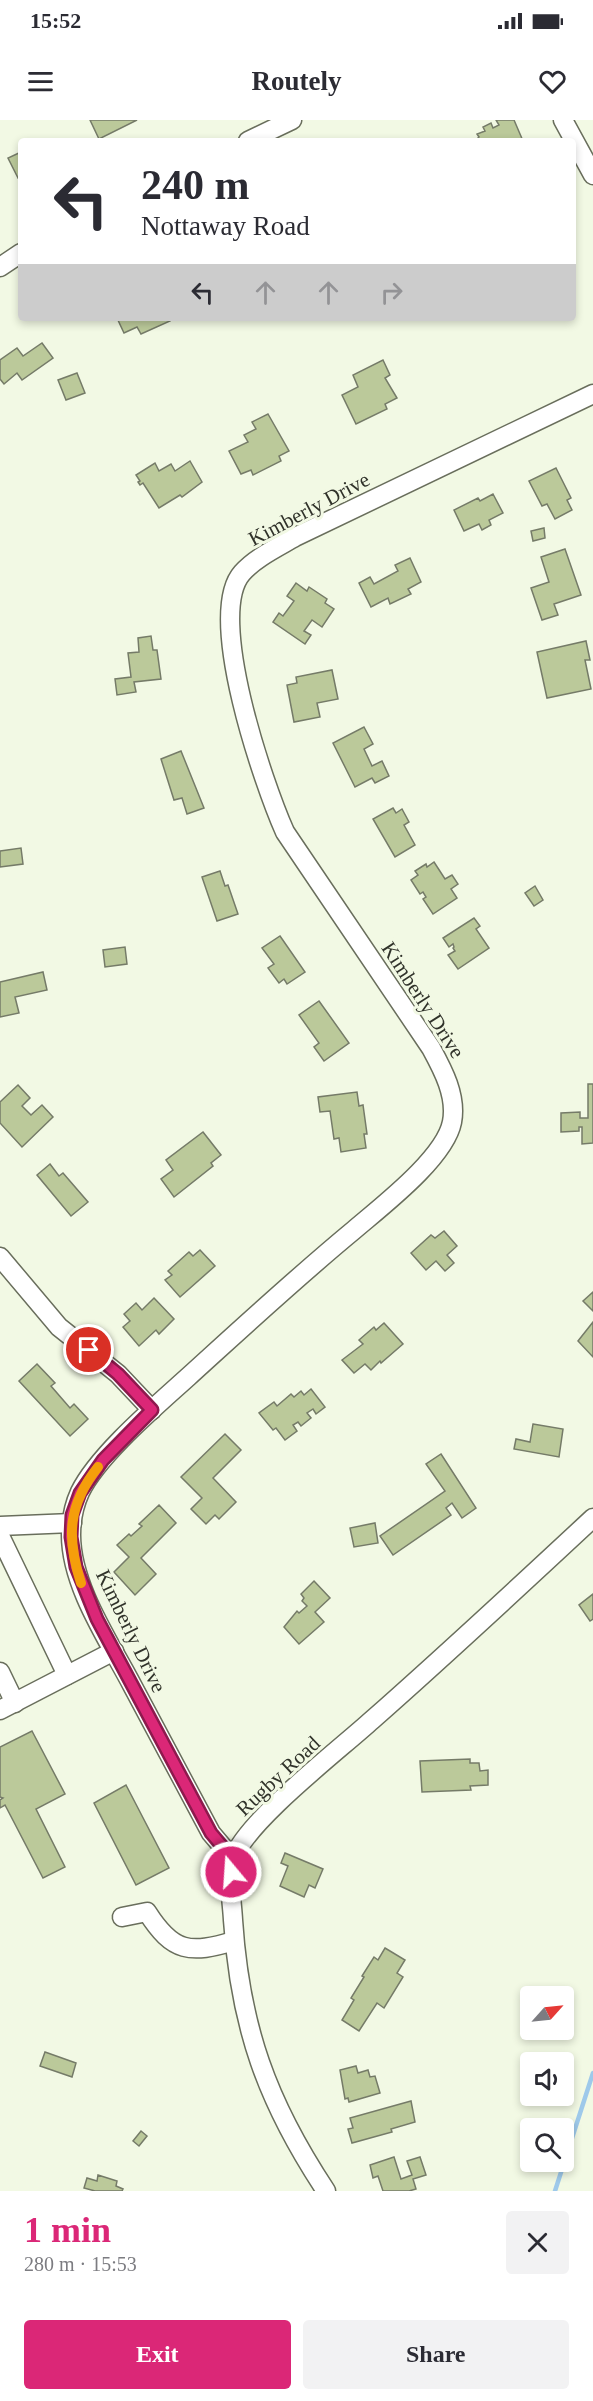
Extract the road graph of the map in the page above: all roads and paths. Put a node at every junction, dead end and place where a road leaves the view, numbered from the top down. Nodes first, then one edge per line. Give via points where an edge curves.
1 (292, 120) edge
2 (563, 120) edge
3 (254, 138) edge
4 (573, 138) edge
5 (576, 144) edge
6 (593, 176) edge
7 (18, 255) edge
8 (0, 267) edge
9 (593, 394) edge
10 (0, 1257) edge
11 (152, 1410) junction
12 (593, 1518) edge
13 (72, 1523) junction
14 (0, 1526) edge
15 (0, 1536) edge
16 (114, 1651) junction
17 (0, 1672) edge
18 (67, 1675) junction
19 (8, 1706) edge
20 (233, 1859) junction
21 (122, 1917) dead end
22 (234, 1941) junction
23 (326, 2191) edge

1 - 3 street
2 - 4 street
5 - 6 street
7 - 8 street
9 - 11 street, Kimberly Drive via 295,537 242,573 232,593 229,629 237,678 271,801 285,832 431,1048 447,1079 453,1121 437,1154
10 - 11 street via 59,1327 118,1374
11 - 13 street, Kimberly Drive via 88,1479
12 - 20 street, Rugby Road via 282,1800 249,1834
13 - 14 street
13 - 16 street, Kimberly Drive via 76,1567
15 - 18 street
16 - 18 street
16 - 20 street, Kimberly Drive via 211,1833
17 - 19 street
18 - 19 street
20 - 22 street, Rugby Road via 230,1883
21 - 22 street via 147,1912 158,1929 178,1946 197,1950
22 - 23 street, Rugby Road via 241,1998 267,2083 291,2134

